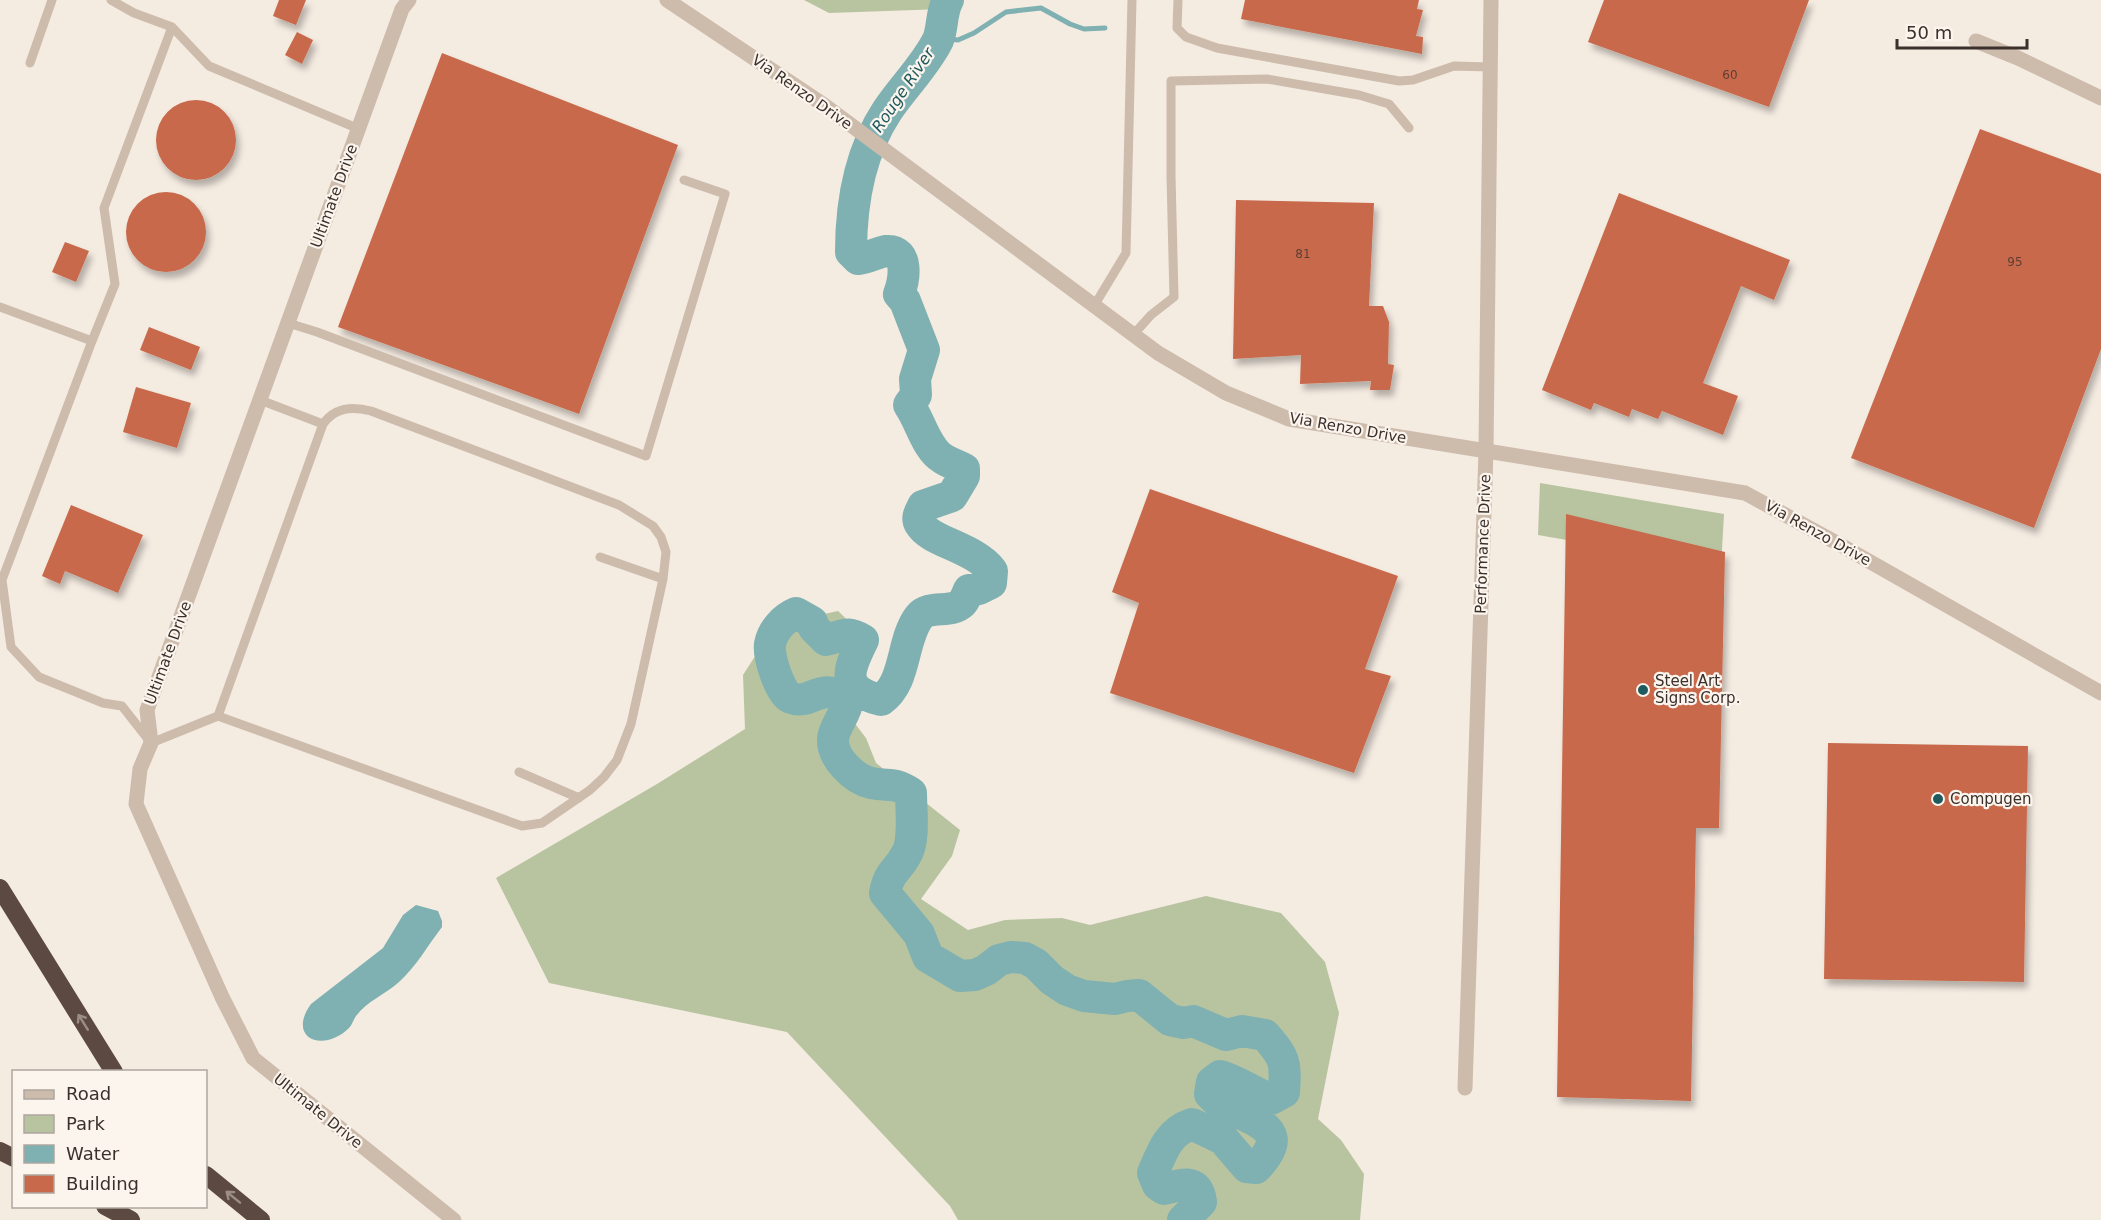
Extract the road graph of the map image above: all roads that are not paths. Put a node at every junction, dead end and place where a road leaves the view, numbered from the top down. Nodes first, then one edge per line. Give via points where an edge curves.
1 (52, 0) edge
2 (111, 0) edge
3 (409, 0) edge
4 (667, 0) edge
5 (1132, 0) edge
6 (1178, 0) edge
7 (1491, 0) edge
8 (172, 27) junction
9 (1976, 41) dead end
10 (30, 63) dead end
11 (1490, 67) junction
12 (2101, 98) edge
13 (1409, 128) dead end
14 (358, 129) junction
15 (684, 180) dead end
16 (1095, 306) junction
17 (0, 307) edge
18 (288, 322) junction
19 (1133, 335) junction
20 (92, 341) junction
21 (260, 400) junction
22 (323, 424) junction
23 (1486, 451) junction
24 (600, 557) dead end
25 (663, 579) junction
26 (2101, 693) edge
27 (218, 716) junction
28 (151, 743) junction
29 (519, 772) dead end
30 (579, 798) junction
31 (0, 888) edge
32 (113, 1070) edge
33 (1465, 1088) dead end
34 (207, 1176) edge
35 (109, 1208) edge
36 (131, 1220) edge
37 (261, 1220) edge
38 (454, 1220) edge

1 - 10 lane
2 - 8 lane
3 - 14 street, Ultimate Drive via 402,9
4 - 16 street, Via Renzo Drive via 824,105
5 - 16 lane via 1125,253
6 - 11 lane via 1177,28 1186,37 1217,48 1399,81 1454,66
7 - 11 street, Performance Drive
8 - 14 lane via 208,66
8 - 20 lane via 104,208 115,284
9 - 12 street
11 - 23 street, Performance Drive
13 - 19 lane via 1389,104 1359,95 1267,79 1171,81 1174,297 1150,315
14 - 18 street, Ultimate Drive
15 - 18 lane via 725,194 646,456
16 - 19 street, Via Renzo Drive
17 - 20 lane
18 - 21 street, Ultimate Drive
19 - 23 street, Via Renzo Drive via 1226,393 1289,419
20 - 28 lane via 2,580 6,614 11,647 39,678 103,703 122,706
21 - 22 lane
21 - 28 street, Ultimate Drive via 147,710
22 - 25 lane via 330,414 342,410 371,411 619,505 644,518 661,537 666,552
22 - 27 lane
23 - 26 street, Via Renzo Drive via 1745,493
23 - 33 street, Performance Drive
24 - 25 lane
25 - 30 lane via 631,724 617,760
27 - 28 lane
27 - 30 lane via 522,826 542,823
28 - 38 street, Ultimate Drive via 140,769 135,804 253,1058
29 - 30 lane
32 -> 31 highway
37 -> 34 highway
35 - 36 highway

